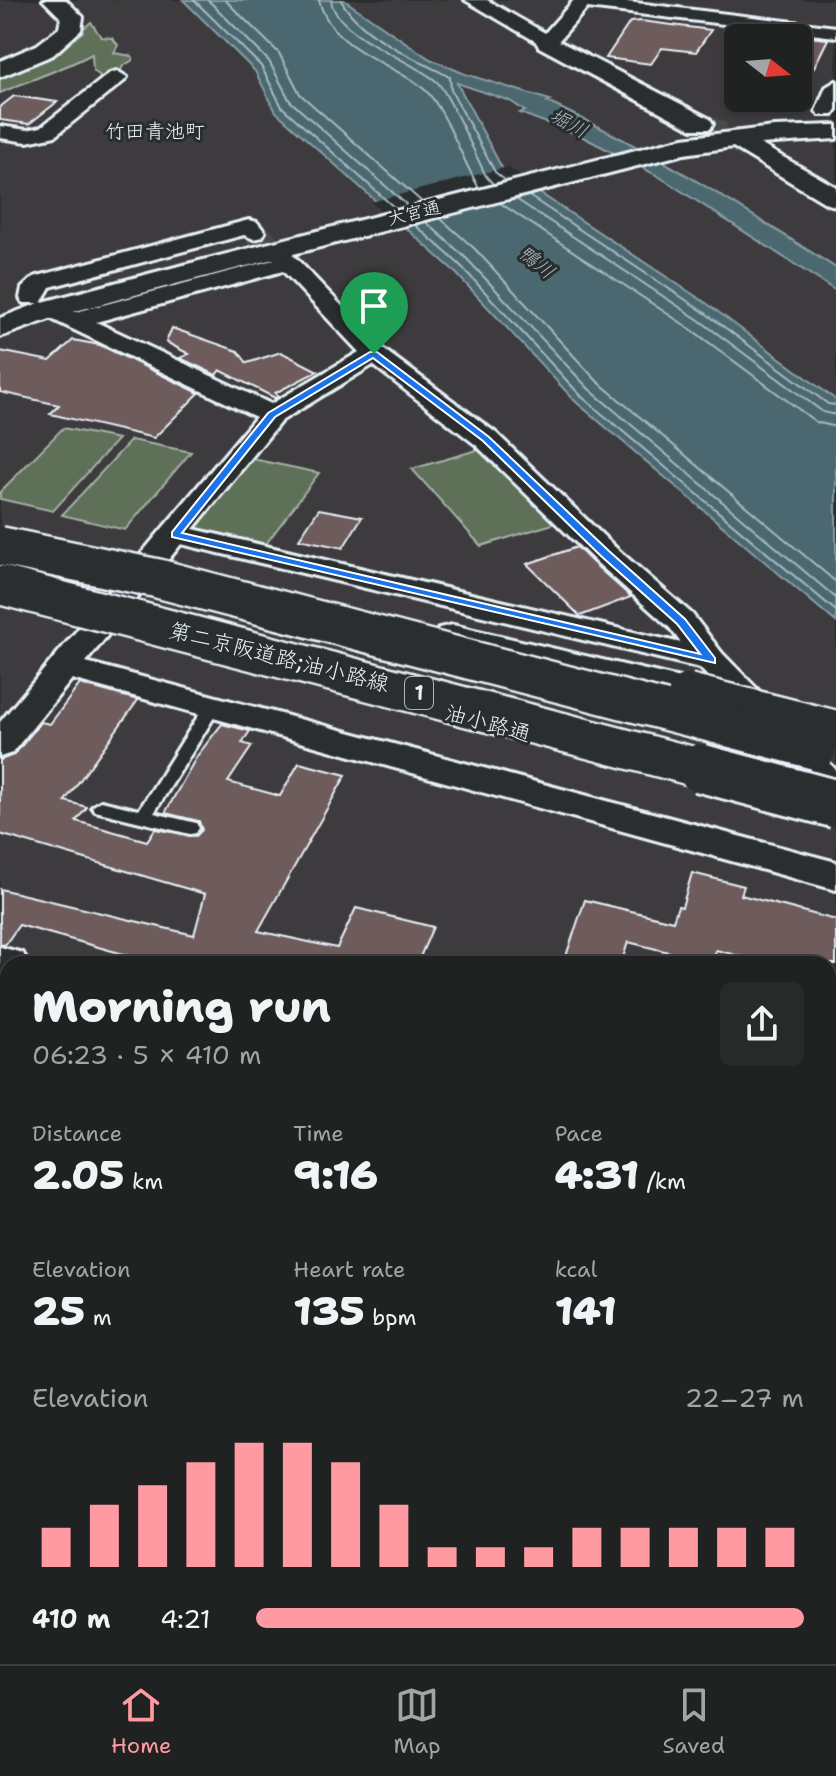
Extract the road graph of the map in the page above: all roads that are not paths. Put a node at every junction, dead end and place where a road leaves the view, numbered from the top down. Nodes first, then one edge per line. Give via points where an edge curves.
1 (32, 0) edge
2 (54, 0) edge
3 (474, 0) edge
4 (583, 1) edge
5 (836, 32) edge
6 (547, 42) junction
7 (0, 52) edge
8 (0, 70) edge
9 (117, 77) dead end
10 (836, 87) edge
11 (833, 119) edge
12 (0, 132) edge
13 (836, 143) edge
14 (836, 198) edge
15 (254, 232) dead end
16 (52, 309) junction
17 (0, 311) edge
18 (0, 328) edge
19 (374, 354) junction
20 (272, 415) junction
21 (0, 527) edge
22 (176, 534) junction
23 (0, 535) edge
24 (0, 546) edge
25 (152, 572) junction
26 (0, 585) edge
27 (0, 592) edge
28 (0, 599) edge
29 (112, 618) junction
30 (64, 666) junction
31 (699, 676) junction
32 (213, 706) junction
33 (0, 745) edge
34 (831, 748) edge
35 (101, 807) dead end
36 (836, 808) edge
37 (143, 817) junction
38 (190, 828) dead end
39 (836, 876) edge

1 - 7 main road via 52,14 53,28 34,43
2 - 8 main road via 72,17 70,30 45,50
3 - 6 street
4 - 5 street
4 - 6 street
6 - 11 main road via 698,122
9 - 12 street via 48,132
10 - 11 street
11 - 16 main road, 大宮通 via 774,135 677,142 330,229
13 - 14 main road via 748,148
15 - 16 street via 249,227 42,282 34,288
16 - 17 main road, 大宮通
16 - 18 main road, 大宮通
16 - 19 street via 286,261
16 - 20 street
19 - 20 street
19 - 31 street via 486,439 681,621
20 - 22 street
21 - 25 main road
22 - 25 street
22 - 31 street
23 - 25 main road, bridge
24 - 25 main road, 第二京阪道路;油小路線 / 1, bridge
25 - 29 street
25 - 31 main road
25 - 34 main road, 第二京阪道路;油小路線 / 1, bridge
26 - 29 main road, bridge
27 - 29 main road, 油小路通
28 - 29 main road, bridge
29 - 30 street
29 - 36 main road, 油小路通
30 - 32 street
30 - 33 street
31 - 34 main road, bridge
31 - 36 street
32 - 37 lane
32 - 39 street
35 - 37 lane
37 - 38 lane

